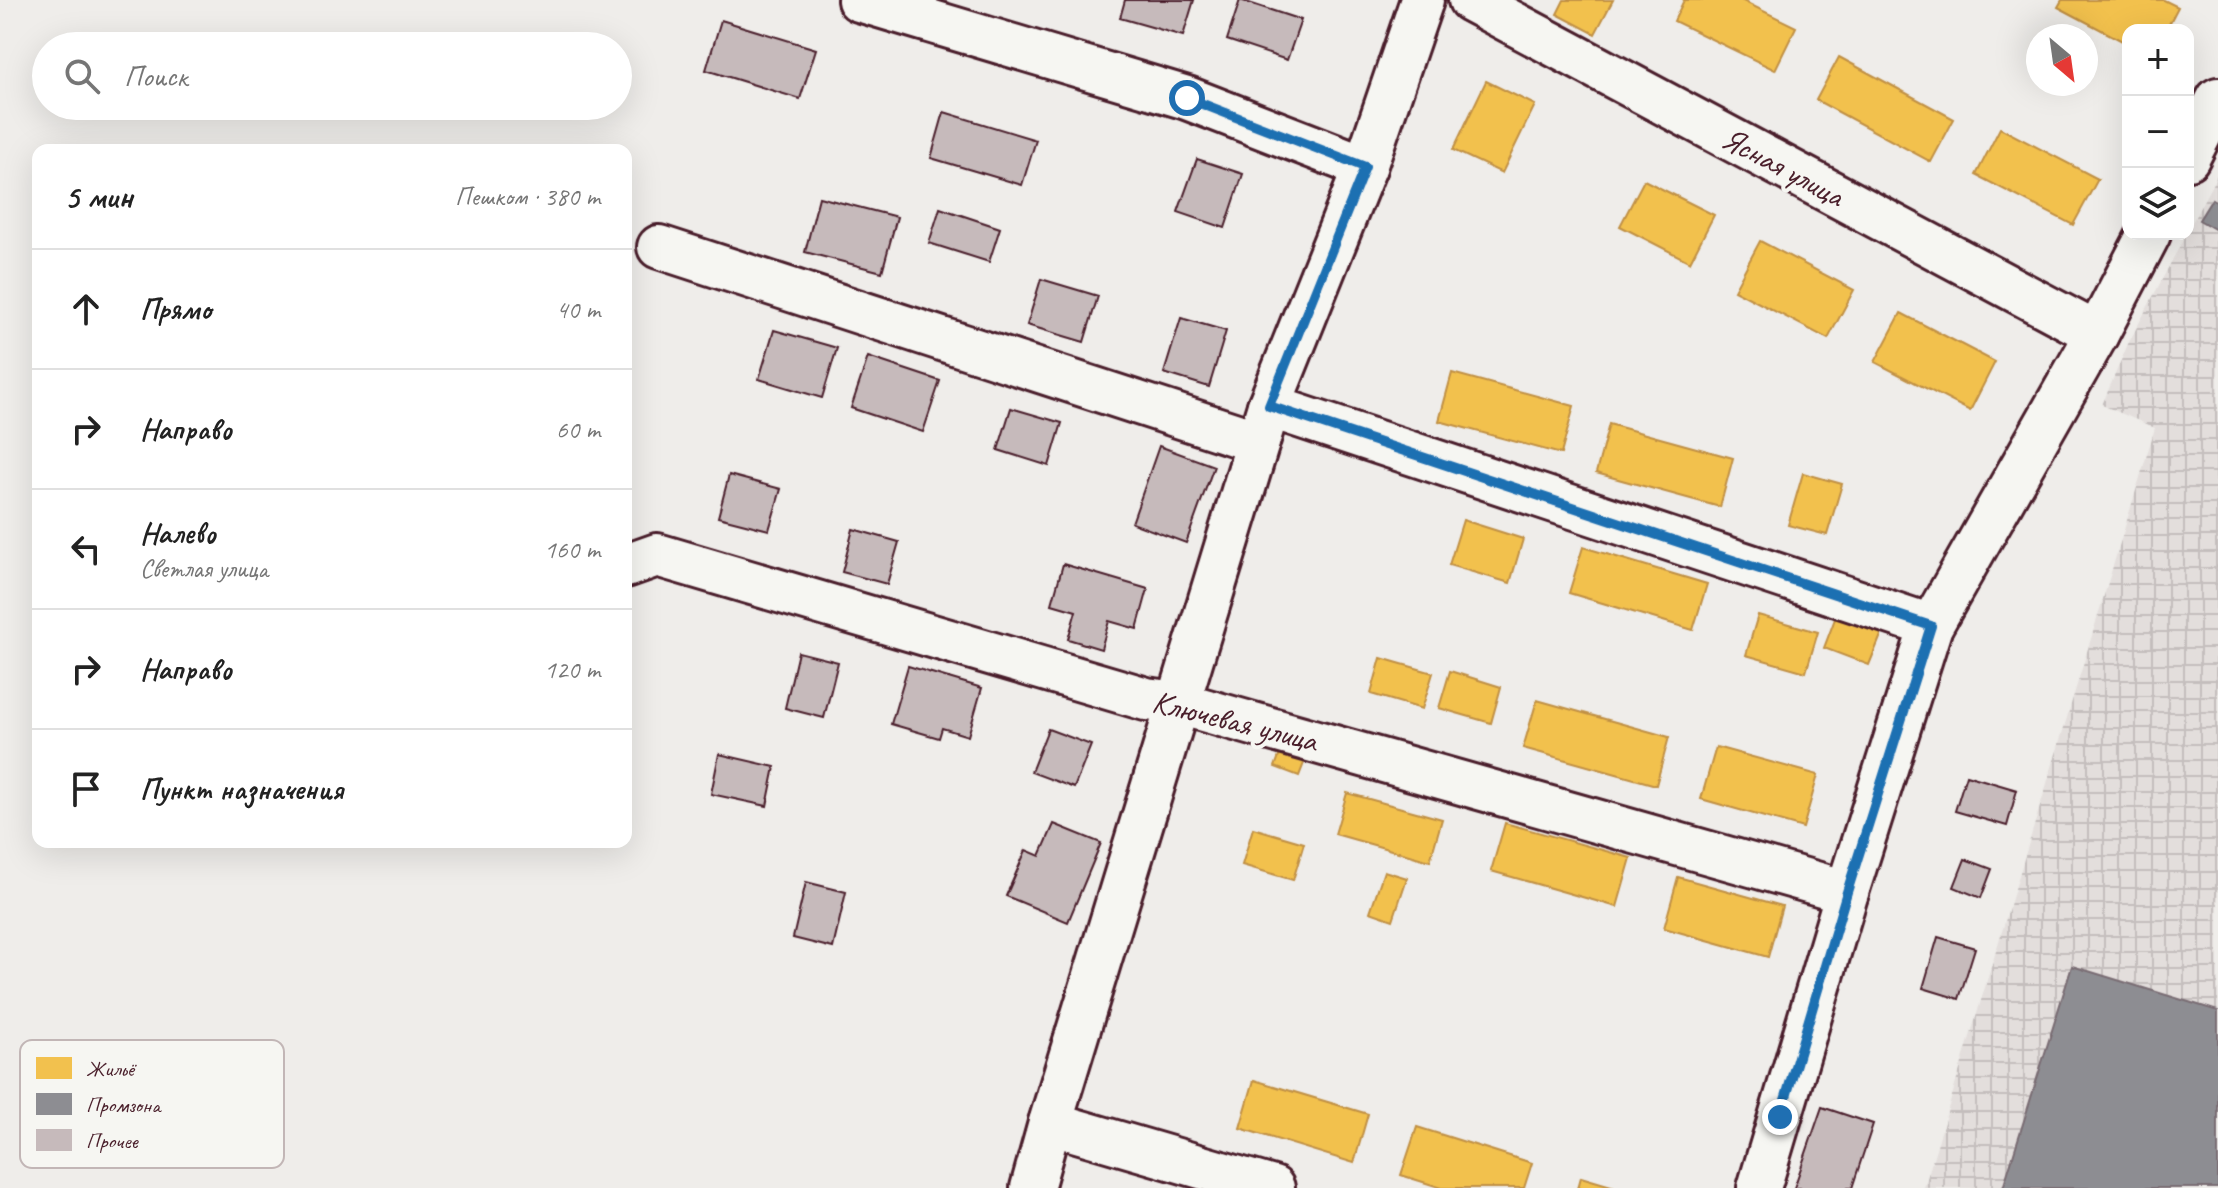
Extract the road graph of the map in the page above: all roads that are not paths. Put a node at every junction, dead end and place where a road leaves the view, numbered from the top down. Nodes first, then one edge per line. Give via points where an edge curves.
1 (859, 0) edge
2 (1422, 0) edge
3 (1470, 0) edge
4 (2218, 99) edge
5 (2194, 146) edge
6 (1365, 167) junction
7 (2146, 240) edge
8 (659, 247) dead end
9 (2097, 334) junction
10 (1263, 424) junction
11 (632, 564) edge
12 (1931, 626) junction
13 (1179, 703) junction
14 (1847, 892) junction
15 (1050, 1123) junction
16 (1032, 1188) edge
17 (1273, 1188) edge
18 (1759, 1188) edge

1 - 6 street via 1187,98
2 - 6 street
3 - 9 street, Ясная улица
4 - 5 street
6 - 10 street
7 - 9 street
8 - 10 street
9 - 12 street
10 - 12 street
10 - 13 street
11 - 13 street, Ключевая улица via 657,555 1146,699
12 - 14 street
13 - 14 street, Ключевая улица
13 - 15 street
14 - 18 street
15 - 16 street
15 - 17 street

